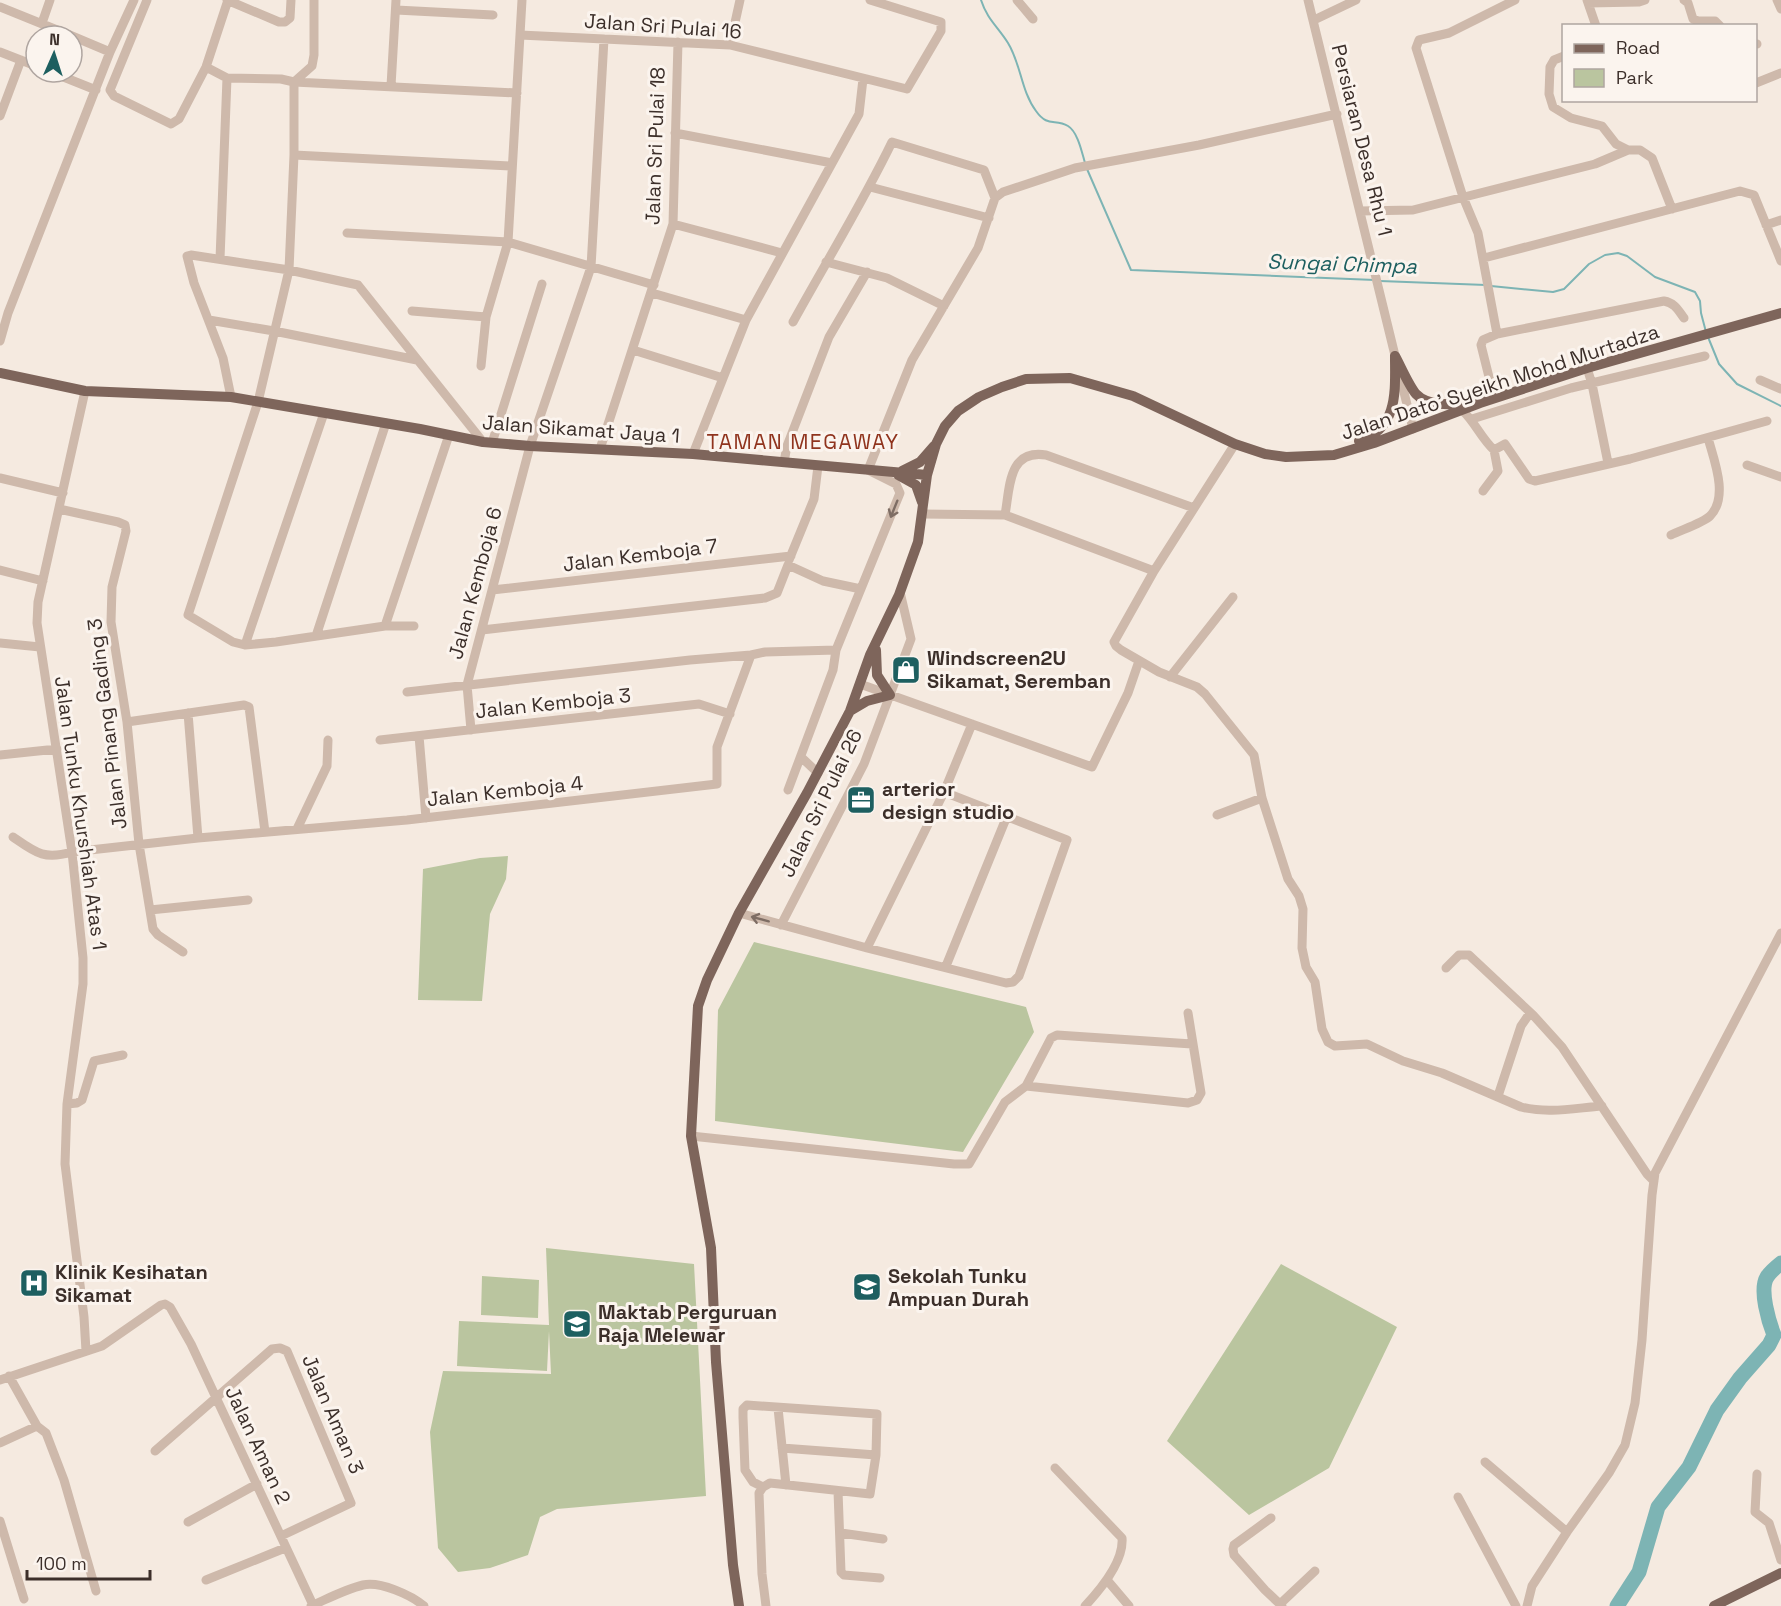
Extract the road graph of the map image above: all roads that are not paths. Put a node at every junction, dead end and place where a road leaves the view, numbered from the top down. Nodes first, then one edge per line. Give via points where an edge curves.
1 (50, 0) edge
2 (134, 0) edge
3 (147, 0) edge
4 (227, 0) edge
5 (291, 0) edge
6 (314, 0) edge
7 (396, 0) edge
8 (522, 0) edge
9 (740, 0) edge
10 (870, 0) edge
11 (1017, 0) edge
12 (1308, 0) edge
13 (1356, 0) edge
14 (1515, 0) edge
15 (1645, 0) edge
16 (1684, 0) edge
17 (1777, 0) edge
18 (1587, 1) edge
19 (0, 7) edge
20 (1781, 9) edge
21 (396, 10) junction
22 (493, 15) dead end
23 (1033, 19) dead end
24 (1314, 20) junction
25 (42, 23) joint
26 (1595, 24) edge
27 (1718, 24) edge
28 (520, 35) junction
29 (604, 39) junction
30 (84, 41) edge
31 (678, 42) junction
32 (730, 45) junction
33 (0, 52) edge
34 (110, 52) junction
35 (1562, 56) edge
36 (21, 60) junction
37 (24, 61) edge
38 (206, 67) junction
39 (1781, 73) edge
40 (227, 78) junction
41 (863, 79) junction
42 (294, 82) junction
43 (1757, 82) edge
44 (81, 84) edge
45 (391, 86) junction
46 (96, 90) junction
47 (517, 93) junction
48 (1337, 114) junction
49 (0, 116) edge
50 (675, 133) junction
51 (1628, 150) junction
52 (294, 155) junction
53 (832, 164) junction
54 (512, 166) junction
55 (870, 187) junction
56 (1463, 197) junction
57 (995, 198) junction
58 (1672, 209) junction
59 (1360, 211) junction
60 (989, 218) junction
61 (1781, 220) edge
62 (673, 224) junction
63 (1766, 225) junction
64 (347, 233) dead end
65 (508, 242) junction
66 (782, 254) junction
67 (1484, 258) junction
68 (220, 259) junction
69 (1781, 261) edge
70 (826, 262) junction
71 (591, 267) junction
72 (289, 270) junction
73 (867, 272) junction
74 (542, 284) dead end
75 (653, 289) junction
76 (944, 306) junction
77 (412, 311) dead end
78 (1781, 313) edge
79 (486, 317) junction
80 (1684, 318) dead end
81 (209, 320) junction
82 (746, 320) junction
83 (793, 322) dead end
84 (274, 331) junction
85 (1497, 334) junction
86 (0, 342) edge
87 (633, 350) junction
88 (1395, 356) junction
89 (1705, 356) dead end
90 (417, 360) junction
91 (482, 366) dead end
92 (1587, 368) junction
93 (0, 373) edge
94 (723, 378) junction
95 (1760, 380) dead end
96 (1490, 381) dead end
97 (1592, 384) junction
98 (1781, 389) edge
99 (85, 391) junction
100 (231, 397) junction
101 (258, 402) junction
102 (1480, 403) junction
103 (1462, 410) junction
104 (324, 413) junction
105 (1472, 419) junction
106 (1767, 421) dead end
107 (386, 423) junction
108 (1413, 429) junction
109 (449, 435) junction
110 (1708, 438) junction
111 (487, 442) junction
112 (936, 444) junction
113 (1235, 444) junction
114 (530, 446) junction
115 (600, 449) junction
116 (1494, 450) junction
117 (693, 454) junction
118 (1286, 457) junction
119 (784, 462) junction
120 (1608, 463) junction
121 (1747, 465) dead end
122 (818, 466) junction
123 (868, 470) junction
124 (890, 472) junction
125 (927, 476) junction
126 (1781, 477) edge
127 (0, 478) edge
128 (1483, 491) dead end
129 (63, 493) junction
130 (1194, 508) junction
131 (59, 509) junction
132 (923, 511) junction
133 (1005, 515) junction
134 (1671, 535) dead end
135 (789, 560) junction
136 (0, 570) edge
137 (1154, 571) junction
138 (43, 581) junction
139 (861, 589) junction
140 (492, 590) junction
141 (900, 592) junction
142 (1233, 597) dead end
143 (385, 626) junction
144 (414, 626) dead end
145 (482, 630) junction
146 (316, 636) junction
147 (876, 642) junction
148 (0, 643) edge
149 (245, 645) junction
150 (40, 647) junction
151 (836, 650) junction
152 (751, 655) junction
153 (1139, 661) junction
154 (1170, 677) junction
155 (860, 684) junction
156 (467, 685) junction
157 (407, 692) dead end
158 (890, 695) junction
159 (850, 711) junction
160 (188, 713) junction
161 (730, 714) junction
162 (127, 722) junction
163 (972, 724) junction
164 (471, 730) junction
165 (419, 736) junction
166 (328, 740) dead end
167 (380, 740) dead end
168 (57, 749) junction
169 (0, 754) edge
170 (801, 757) junction
171 (818, 773) junction
172 (788, 790) dead end
173 (944, 792) junction
174 (1262, 798) junction
175 (1217, 815) dead end
176 (1007, 816) junction
177 (426, 818) junction
178 (297, 829) junction
179 (265, 832) junction
180 (13, 837) dead end
181 (198, 838) junction
182 (139, 844) junction
183 (72, 852) junction
184 (248, 900) dead end
185 (150, 910) junction
186 (739, 913) junction
187 (781, 925) junction
188 (1781, 933) edge
189 (867, 948) junction
190 (183, 952) dead end
191 (946, 966) junction
192 (1446, 968) dead end
193 (1530, 1013) junction
194 (1188, 1014) dead end
195 (1192, 1044) junction
196 (123, 1054) dead end
197 (1026, 1086) junction
198 (1498, 1096) junction
199 (67, 1104) junction
200 (1602, 1106) junction
201 (691, 1136) junction
202 (1654, 1180) junction
203 (86, 1351) junction
204 (4, 1378) edge
205 (215, 1398) junction
206 (778, 1408) junction
207 (37, 1426) junction
208 (0, 1443) edge
209 (782, 1448) junction
210 (155, 1451) dead end
211 (876, 1455) junction
212 (1485, 1462) dead end
213 (1055, 1468) dead end
214 (1757, 1474) dead end
215 (257, 1484) junction
216 (786, 1485) junction
217 (763, 1487) junction
218 (838, 1491) junction
219 (1458, 1497) dead end
220 (1271, 1518) dead end
221 (0, 1521) edge
222 (188, 1522) dead end
223 (1567, 1532) junction
224 (841, 1533) junction
225 (281, 1536) junction
226 (883, 1539) dead end
227 (285, 1548) junction
228 (1781, 1560) edge
229 (1315, 1571) dead end
230 (1781, 1573) edge
231 (880, 1578) dead end
232 (206, 1580) dead end
233 (1107, 1580) junction
234 (96, 1591) dead end
235 (24, 1599) dead end
236 (1281, 1605) edge
237 (312, 1606) edge
238 (423, 1606) edge
239 (739, 1606) edge
240 (766, 1606) edge
241 (1085, 1606) edge
242 (1128, 1606) edge
243 (1516, 1606) edge
244 (1527, 1606) edge
245 (1714, 1606) edge

1 - 25 street
2 - 34 street
3 - 38 street via 111,86 112,93 171,123 179,119
4 - 5 street via 285,22 290,18
4 - 38 street
6 - 42 street via 312,66
7 - 21 street
8 - 28 street
9 - 32 street
10 - 41 street, Jalan Sri Pulai 16 via 941,22 941,31 907,88
11 - 23 street
12 - 24 street, Persiaran Desa Rhu 1
13 - 24 street
14 - 56 street via 1449,33 1417,43 1416,53
15 - 18 street
16 - 27 street via 1693,18
17 - 20 street
18 - 26 street
19 - 25 street
21 - 22 street
21 - 45 street
24 - 48 street, Persiaran Desa Rhu 1
28 - 29 street, Jalan Sri Pulai 16
28 - 47 street
29 - 31 street, Jalan Sri Pulai 16
29 - 71 street, Jalan Kemboja 6
30 - 34 street
31 - 32 street, Jalan Sri Pulai 16
31 - 50 street, Jalan Sri Pulai 18
32 - 41 street, Jalan Sri Pulai 16
33 - 36 street
34 - 46 street
35 - 51 street via 1550,67 1549,94 1553,107 1571,118 1602,126 1616,144
36 - 37 street
36 - 49 street
38 - 40 street
39 - 43 street
40 - 42 street
40 - 68 street
41 - 53 street via 859,114
42 - 45 street
42 - 52 street
44 - 46 street
45 - 47 street
46 - 86 street
47 - 54 street
48 - 57 street via 1198,146 1075,168 1015,187
48 - 59 street, Persiaran Desa Rhu 1
50 - 53 street
50 - 62 street, Jalan Sri Pulai 18
51 - 56 street via 1595,164
51 - 58 street via 1640,150 1652,158
52 - 54 street
52 - 72 street
53 - 66 street
54 - 65 street
55 - 57 street via 892,142 984,170
55 - 60 street
55 - 70 street
56 - 59 street via 1413,210
56 - 67 street
57 - 60 street
58 - 63 street via 1740,191 1754,195
58 - 67 street
59 - 88 street, Persiaran Desa Rhu 1
60 - 76 street via 978,248
61 - 63 street
62 - 66 street
62 - 75 street, Jalan Sri Pulai 18
63 - 69 street
64 - 65 street
65 - 71 street
65 - 79 street
66 - 82 street
67 - 85 street
68 - 72 street
68 - 81 street via 187,256
70 - 73 street
70 - 83 street
71 - 75 street
71 - 114 street, Jalan Kemboja 6
72 - 84 street
72 - 90 street via 358,285
73 - 76 street
73 - 119 street via 829,337
74 - 111 street
75 - 82 street
75 - 87 street, Jalan Sri Pulai 18
76 - 123 street via 912,360
77 - 79 street
78 - 92 main road, Jalan Dato' Syeikh Mohd Murtadza
79 - 91 street
80 - 85 street via 1671,302 1664,301
81 - 84 street
81 - 100 street via 224,358
82 - 94 street
84 - 90 street
84 - 101 street
85 - 96 street via 1481,345
87 - 94 street
87 - 115 street, Jalan Sri Pulai 18
88 - 102 main road via 1417,395 1443,404
88 - 108 street, Persiaran Desa Rhu 1
88 - 118 main road via 1393,408 1385,425 1370,437
89 - 97 street
90 - 111 street
92 - 97 street
92 - 102 main road, Jalan Dato' Syeikh Mohd Murtadza
93 - 99 main road, Jalan Sikamat Jaya 1
94 - 117 street
95 - 98 street
97 - 105 street
97 - 120 street
99 - 100 main road, Jalan Sikamat Jaya 1
99 - 129 street, Jalan Tunku Khurshiah Atas 1
100 - 101 main road, Jalan Sikamat Jaya 1
101 - 104 main road, Jalan Sikamat Jaya 1
101 - 149 street via 188,615
102 - 103 main road, Jalan Dato' Syeikh Mohd Murtadza
103 - 105 street
103 - 108 main road, Jalan Dato' Syeikh Mohd Murtadza
104 - 107 main road, Jalan Sikamat Jaya 1
104 - 149 street
105 - 116 street
106 - 110 street
107 - 109 main road, Jalan Sikamat Jaya 1
107 - 146 street
108 - 118 main road, Jalan Dato' Syeikh Mohd Murtadza via 1334,455
109 - 111 main road, Jalan Sikamat Jaya 1
109 - 143 street
110 - 120 street
110 - 134 street via 1719,500 1710,517
111 - 114 main road, Jalan Sikamat Jaya 1
112 - 113 main road, Jalan Dato' Syeikh Mohd Murtadza via 958,411 979,397 1026,379 1055,377 1133,396
112 - 124 main road via 913,467
112 - 125 main road, Jalan Dato' Syeikh Mohd Murtadza
113 - 118 main road, Jalan Dato' Syeikh Mohd Murtadza
113 - 130 street
114 - 115 main road, Jalan Sikamat Jaya 1
114 - 140 street, Jalan Kemboja 6
115 - 117 main road, Jalan Sikamat Jaya 1
116 - 120 street via 1505,444 1529,479 1535,481
116 - 128 street via 1498,471
117 - 119 main road, Jalan Sikamat Jaya 1
119 - 122 main road, Jalan Sikamat Jaya 1
121 - 126 street
122 - 123 main road, Jalan Sikamat Jaya 1
122 - 135 street via 814,499
123 - 124 main road, Jalan Sikamat Jaya 1
123 -> 139 street via 896,484 900,493
124 - 125 main road, Jalan Sikamat Jaya 1
124 - 132 main road via 916,485
125 - 132 main road, Jalan Dato' Syeikh Mohd Murtadza
127 - 129 street
129 - 131 street, Jalan Tunku Khurshiah Atas 1
130 - 133 street via 1036,453 1018,461
130 - 137 street
131 - 138 street, Jalan Tunku Khurshiah Atas 1
131 - 162 street, Jalan Pinang Gading 3 via 125,525 112,587 111,622
132 - 133 street
132 - 141 main road, Jalan Dato' Syeikh Mohd Murtadza via 918,542
133 - 137 street
135 - 139 street via 823,581
135 - 140 street, Jalan Kemboja 7
135 - 145 street via 777,593 765,598
136 - 138 street
137 - 153 street via 1114,642
138 - 150 street, Jalan Tunku Khurshiah Atas 1 via 37,623
139 - 151 street
140 - 145 street, Jalan Kemboja 6
141 - 147 main road, Jalan Dato' Syeikh Mohd Murtadza
141 - 158 street, Jalan Sri Pulai 26 via 911,639
142 - 154 street
143 - 144 street
143 - 146 street
145 - 156 street, Jalan Kemboja 6
146 - 149 street
147 - 155 main road, Jalan Dato' Syeikh Mohd Murtadza
147 - 158 main road via 877,675
148 - 150 street
150 - 168 street, Jalan Tunku Khurshiah Atas 1
151 - 152 street
151 - 170 street via 833,670
152 - 156 street
152 - 161 street
153 - 154 street
153 - 163 street via 1092,767
154 - 174 street via 1205,694 1247,745 1256,762
155 - 158 street
155 - 159 main road, Jalan Dato' Syeikh Mohd Murtadza
156 - 157 street
156 - 164 street, Jalan Kemboja 6
158 - 159 main road
158 - 163 street
158 - 187 street, Jalan Sri Pulai 26 via 864,764
159 - 171 main road, Jalan Dato' Syeikh Mohd Murtadza
160 - 162 street
160 - 179 street via 247,706 250,710
160 - 181 street
161 - 164 street, Jalan Kemboja 3 via 699,704
161 - 177 street, Jalan Kemboja 4 via 717,747 717,784
162 - 182 street, Jalan Pinang Gading 3
163 - 173 street
164 - 165 street, Jalan Kemboja 3
165 - 167 street, Jalan Kemboja 3
165 - 177 street
166 - 178 street via 327,766
168 - 169 street
168 - 183 street, Jalan Tunku Khurshiah Atas 1
170 - 171 street
170 - 172 street
171 - 186 main road, Jalan Dato' Syeikh Mohd Murtadza
173 - 176 street
173 - 189 street
174 - 175 street
174 - 198 street via 1288,879 1303,909 1302,948 1306,967 1315,982 1322,1029 1328,1042 1342,1047 1368,1044
176 - 191 street
176 - 191 street via 1067,840 1019,976 1006,983
177 - 178 street, Jalan Kemboja 4
178 - 179 street, Jalan Kemboja 4
179 - 181 street, Jalan Kemboja 4
180 - 183 street, Jalan Kemboja 4 via 34,852 55,857
181 - 182 street, Jalan Kemboja 4
182 - 183 street, Jalan Kemboja 4
182 - 185 street, Jalan Pinang Gading 3
183 - 199 street, Jalan Tunku Khurshiah Atas 1 via 83,984
184 - 185 street
185 - 190 street, Jalan Pinang Gading 3 via 158,935
187 -> 186 street
186 - 201 main road, Jalan Dato' Syeikh Mohd Murtadza via 698,1006
187 - 189 street
188 - 202 street
189 - 191 street
192 - 193 street via 1459,955 1469,955
193 - 198 street via 1521,1026
193 - 200 street via 1562,1047
194 - 195 street
195 - 197 street via 1057,1035 1051,1038
195 - 197 street via 1201,1093 1197,1100 1188,1103
196 - 199 street via 94,1060 82,1100
197 - 201 street via 1005,1102 969,1164
198 - 200 street via 1521,1107 1544,1111
199 - 203 street, Jalan Tunku Khurshiah Atas 1 via 65,1164
200 - 202 street
201 - 239 main road, Jalan Dato' Syeikh Mohd Murtadza via 711,1248 716,1362
202 - 223 street via 1642,1340 1635,1403 1625,1445
203 - 204 street
203 - 205 street, Jalan Aman 2 via 102,1346 165,1304 191,1344
204 - 207 street
205 - 210 street
205 - 215 street, Jalan Aman 2
205 - 225 street, Jalan Aman 3 via 272,1349 287,1351 351,1503
206 - 209 street
206 - 211 street via 877,1414
206 - 217 street via 747,1405 743,1409 745,1470 753,1482
207 - 208 street
207 - 234 street via 46,1433 64,1480
209 - 211 street
209 - 216 street
211 - 218 street via 870,1494
212 - 223 street
213 - 233 street via 1122,1538 1122,1547
214 - 228 street via 1755,1512 1769,1523
215 - 222 street
215 - 225 street, Jalan Aman 2
216 - 217 street via 770,1483
216 - 218 street
217 - 240 street via 759,1493
218 - 224 street
219 - 243 street
220 - 236 street via 1233,1549 1234,1555
221 - 235 street
223 - 244 street via 1533,1587
224 - 226 street
224 - 231 street via 841,1572
225 - 227 street, Jalan Aman 2
227 - 232 street
227 - 237 street, Jalan Aman 2
229 - 236 street
230 - 245 main road
233 - 241 street
233 - 242 street
237 - 238 street via 365,1585 378,1585 414,1598

